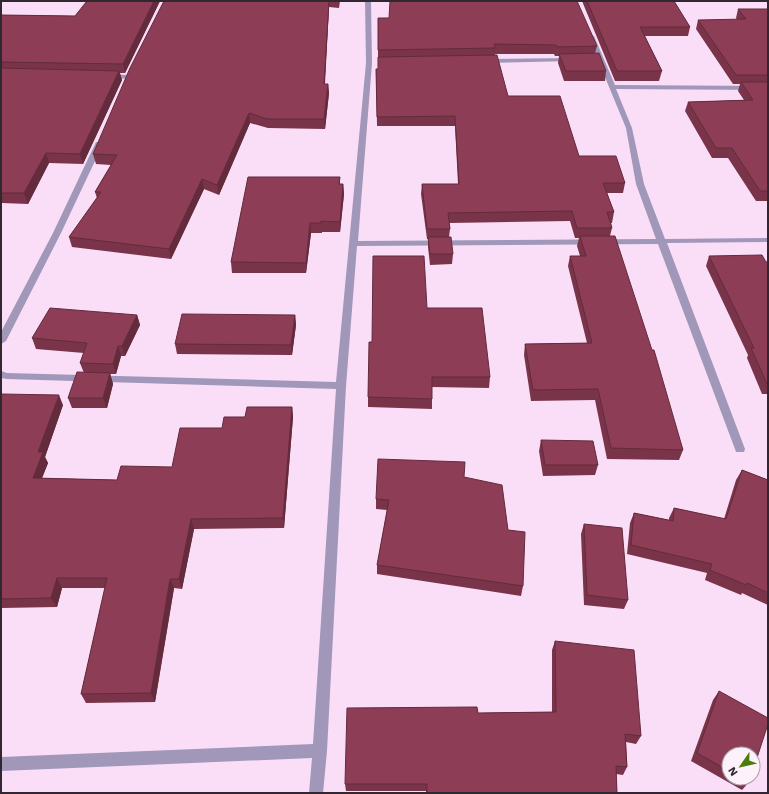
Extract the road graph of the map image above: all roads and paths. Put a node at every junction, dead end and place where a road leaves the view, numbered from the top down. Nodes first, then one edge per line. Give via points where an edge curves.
1 (368, 1) edge
2 (589, 30) edge
3 (576, 60) edge
4 (481, 61) edge
5 (104, 76) edge
6 (128, 77) edge
7 (611, 87) junction
8 (768, 88) edge
9 (103, 135) edge
10 (768, 240) edge
11 (661, 241) junction
12 (354, 244) junction
13 (1, 341) edge
14 (1, 374) edge
15 (341, 386) junction
16 (740, 449) dead end
17 (320, 751) junction
18 (1, 764) edge
19 (316, 793) edge

1 - 12 street via 373,63
2 - 7 street via 596,60
3 - 4 street
5 - 6 street
7 - 8 street
7 - 11 street via 629,128 640,184
9 - 13 street via 57,233
10 - 11 street
11 - 12 street
11 - 16 street
12 - 15 street
14 - 15 street
15 - 17 street
17 - 18 street
17 - 19 street

